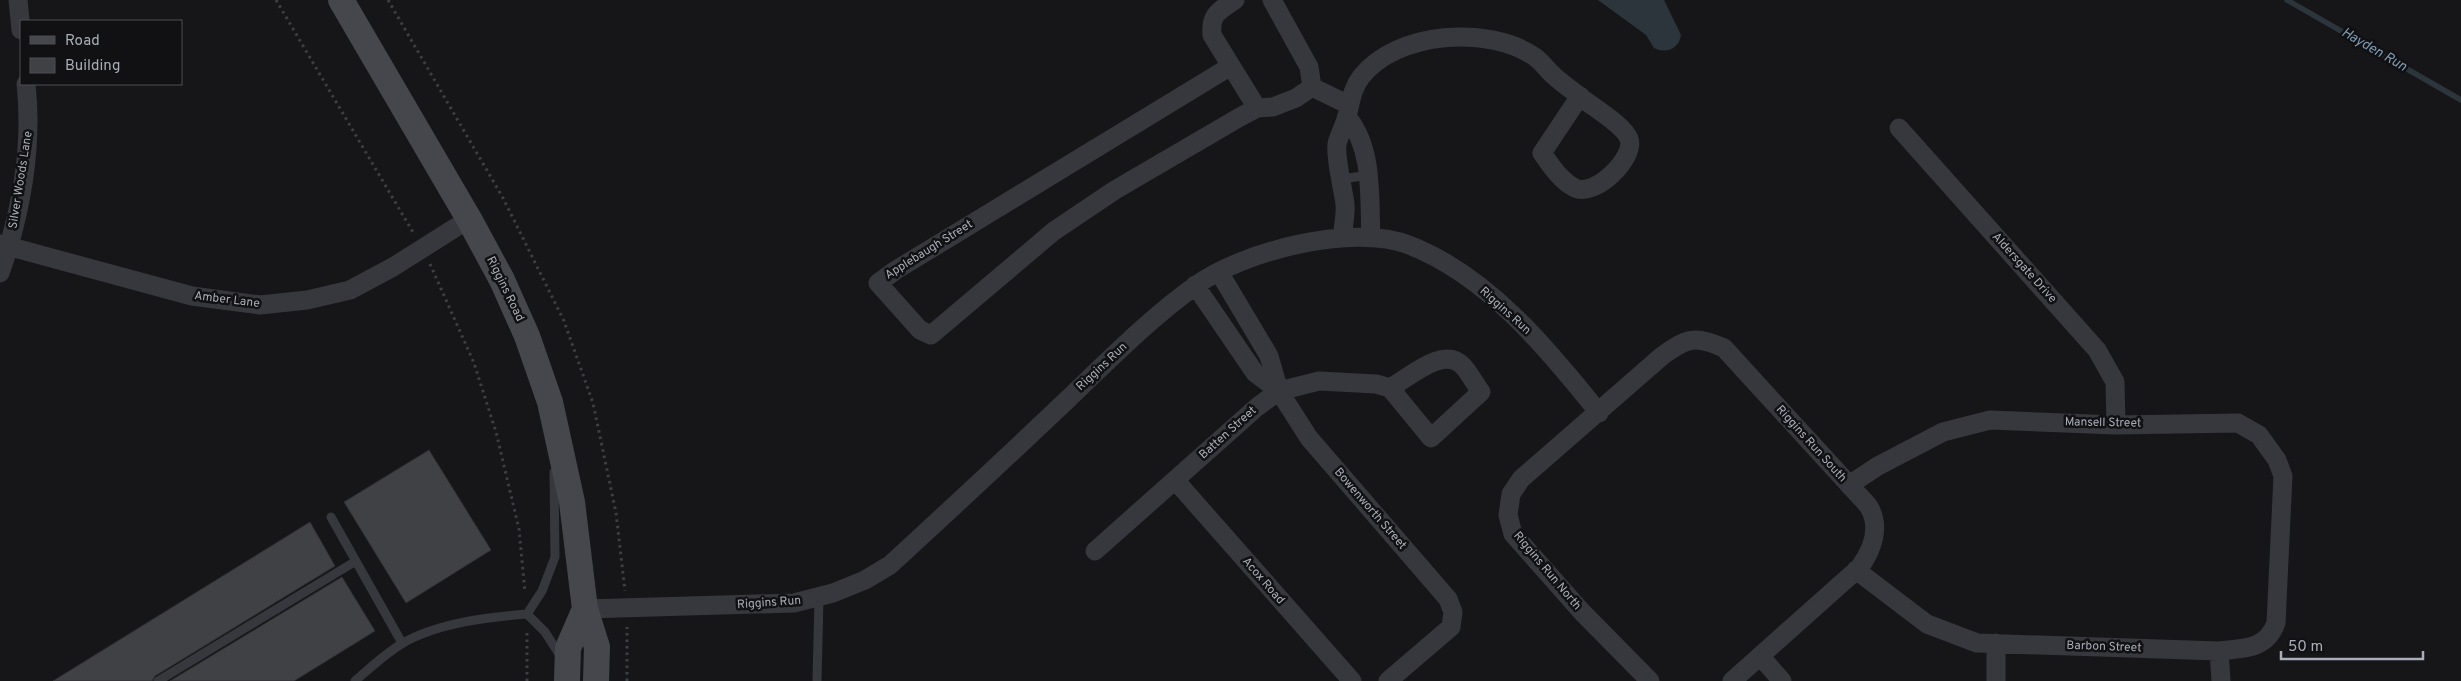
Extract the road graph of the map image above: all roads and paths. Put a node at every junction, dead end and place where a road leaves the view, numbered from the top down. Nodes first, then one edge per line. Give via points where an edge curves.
1 (18, 0) edge
2 (276, 0) edge
3 (341, 0) edge
4 (1235, 0) edge
5 (1272, 0) edge
6 (20, 20) edge
7 (1231, 66) junction
8 (26, 85) edge
9 (1312, 87) junction
10 (1580, 96) junction
11 (1257, 108) junction
12 (1348, 111) junction
13 (1898, 128) dead end
14 (1369, 175) junction
15 (1342, 179) junction
16 (469, 219) junction
17 (1342, 238) junction
18 (1371, 238) junction
19 (5, 245) edge
20 (422, 249) junction
21 (1219, 272) junction
22 (0, 274) edge
23 (1196, 285) junction
24 (1390, 388) junction
25 (1279, 391) junction
26 (550, 402) junction
27 (1599, 413) junction
28 (2116, 424) junction
29 (1175, 480) junction
30 (1849, 486) junction
31 (331, 517) dead end
32 (2280, 538) joint
33 (1095, 551) dead end
34 (356, 561) junction
35 (1856, 570) junction
36 (819, 597) junction
37 (585, 609) junction
38 (527, 614) junction
39 (402, 644) junction
40 (1996, 644) junction
41 (2218, 651) junction
42 (1760, 656) junction
43 (567, 677) edge
44 (158, 681) edge
45 (354, 681) edge
46 (527, 681) edge
47 (596, 681) edge
48 (817, 681) edge
49 (1352, 681) edge
50 (1388, 681) edge
51 (1650, 681) edge
52 (1732, 681) edge
53 (1782, 681) edge
54 (1996, 681) edge
55 (2221, 681) edge

1 - 6 street
2 - 20 path
3 - 16 main road, Riggins Road
4 - 7 street via 1218,11 1211,23 1212,35
5 - 9 street via 1309,67
7 - 11 street
7 - 11 street, Applebaugh Street via 878,283 920,330 931,334 1054,231 1115,190
8 - 19 street, Silver Woods Lane via 30,120 20,204
9 - 11 street, Applebaugh Street via 1273,107
9 - 12 street
10 - 10 street via 1626,132 1630,141 1629,150 1615,171 1597,187 1587,190 1576,189 1559,176 1542,153
10 - 12 street via 1554,77 1535,57 1507,45 1468,36 1437,36 1402,48 1378,61 1362,77 1350,97
12 - 14 street
12 - 15 street via 1337,145
13 - 28 street, Aldersgate Drive via 2097,350 2115,382
14 - 15 lane
14 - 18 street
15 - 17 street via 1345,206
16 - 20 street, Amber Lane
16 - 26 main road, Riggins Road via 527,336
17 - 18 street, Riggins Run
17 - 21 street, Riggins Run via 1275,249
18 - 27 street, Riggins Run via 1407,244 1449,263 1484,290 1553,356
19 - 20 street, Amber Lane via 192,296 260,305 307,300 350,290
19 - 22 street, Silver Woods Lane
20 - 38 path via 474,363 496,432 519,530
21 - 23 street, Riggins Run
21 - 25 street, Bowenworth Street via 1269,356
23 - 25 street, Bowenworth Street via 1255,373
23 - 36 street, Riggins Run via 1126,344 890,566 865,580
24 - 24 street via 1431,438 1481,392 1461,364 1445,359 1432,361
24 - 25 street, Batten Street via 1376,384 1319,381
25 - 29 street, Batten Street
25 - 50 street, Bowenworth Street via 1309,438 1448,599 1453,612 1451,627
26 - 37 main road, Riggins Road via 572,502
26 - 38 lane via 555,557 542,591
27 - 30 street, Riggins Run South via 1683,341 1704,339 1724,348
27 - 51 street, Riggins Run North via 1521,478 1512,494 1508,514 1513,534 1582,612
28 - 30 street, Mansell Street via 1990,420 1943,432 1884,463
28 - 32 street, Mansell Street via 2238,423 2259,435 2277,460 2282,476
29 - 33 street, Batten Street
29 - 49 street, Acox Road
30 - 35 street, Riggins Run South via 1869,508 1874,527 1870,553
31 - 34 lane
32 - 41 street, Barbon Street via 2276,623 2271,635 2254,646
34 - 39 lane
34 - 44 lane
35 - 40 street, Barbon Street via 1927,624 1977,643
35 - 42 street, Riggins Run South
36 - 37 street, Riggins Run via 794,603
36 - 48 lane
37 - 43 main road via 568,648
37 - 47 main road, Riggins Road via 597,648
38 - 39 lane via 488,617 422,634
38 - 43 lane via 560,653
38 - 46 path
39 - 45 lane
40 - 41 street, Barbon Street
40 - 54 street
41 - 55 street
42 - 52 street
42 - 53 street

